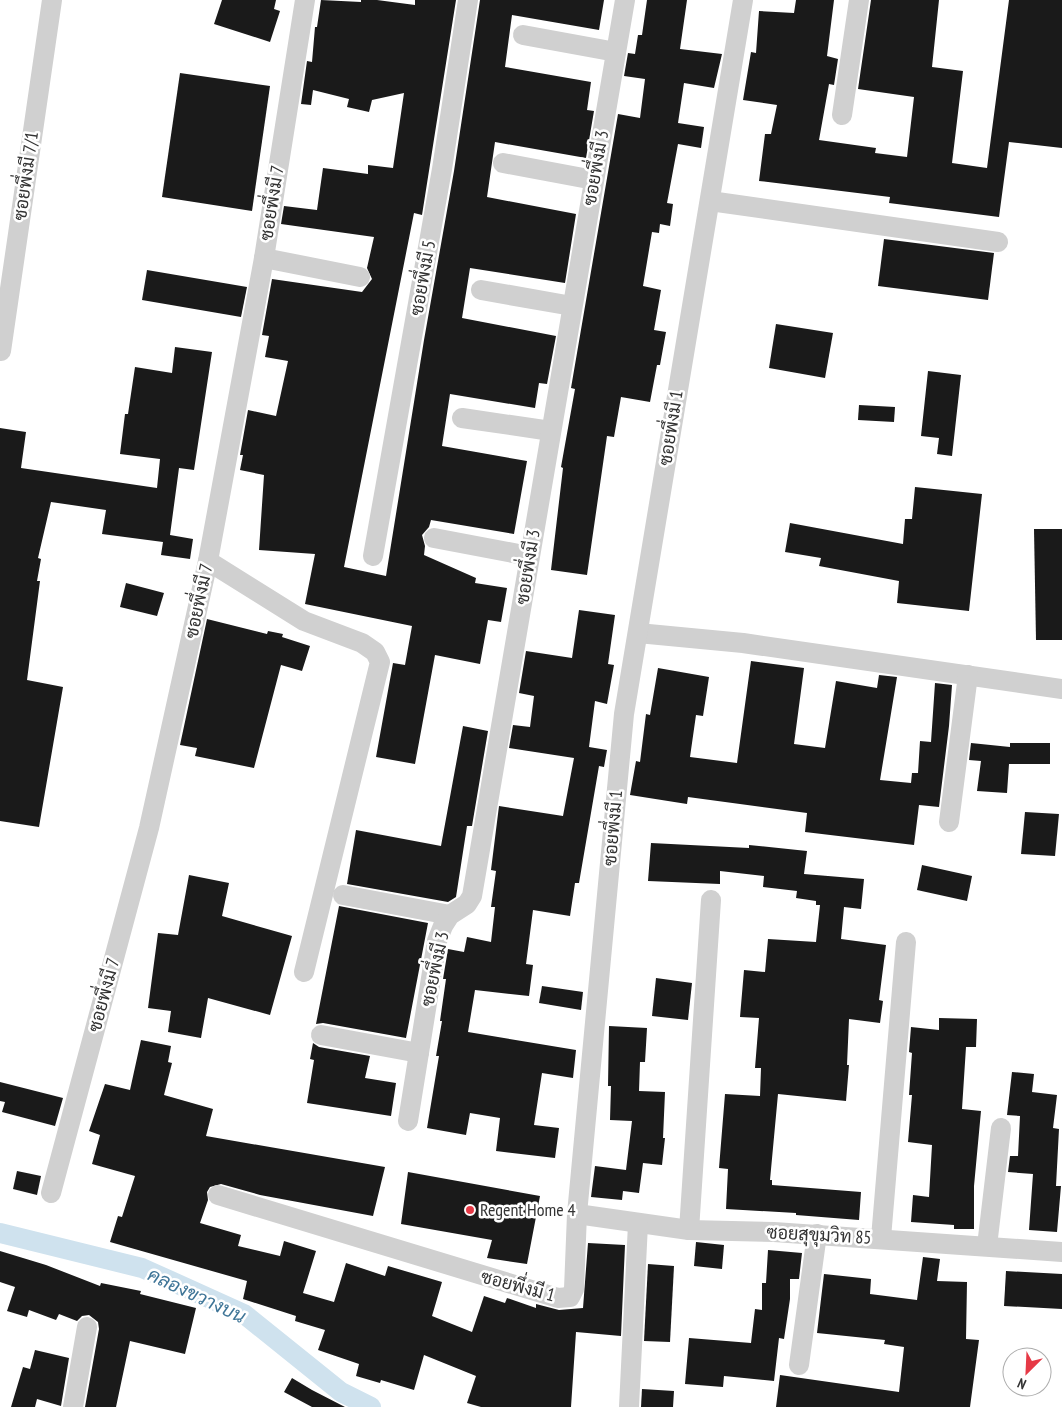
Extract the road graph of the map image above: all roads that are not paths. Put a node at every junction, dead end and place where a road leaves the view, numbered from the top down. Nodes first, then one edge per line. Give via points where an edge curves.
1 (52, 0) edge
2 (305, 0) edge
3 (468, 0) edge
4 (625, 0) edge
5 (743, 0) edge
6 (860, 0) edge
7 (523, 35) dead end
8 (616, 52) junction
9 (842, 115) dead end
10 (503, 164) dead end
11 (594, 180) junction
12 (710, 201) junction
13 (998, 242) dead end
14 (264, 258) junction
15 (360, 276) dead end
16 (482, 290) dead end
17 (572, 306) junction
18 (1, 351) edge
19 (462, 418) dead end
20 (551, 431) junction
21 (434, 538) dead end
22 (373, 556) dead end
23 (529, 556) junction
24 (208, 561) junction
25 (638, 633) junction
26 (968, 675) junction
27 (1062, 689) edge
28 (949, 822) dead end
29 (343, 895) dead end
30 (711, 900) dead end
31 (450, 915) junction
32 (906, 942) dead end
33 (304, 972) dead end
34 (321, 1035) dead end
35 (419, 1053) junction
36 (408, 1121) dead end
37 (1001, 1128) dead end
38 (51, 1193) dead end
39 (218, 1195) dead end
40 (577, 1214) junction
41 (638, 1224) junction
42 (689, 1230) junction
43 (817, 1234) junction
44 (881, 1238) junction
45 (987, 1246) junction
46 (1062, 1252) edge
47 (87, 1327) dead end
48 (799, 1365) dead end
49 (73, 1407) edge
50 (629, 1407) edge

1 - 18 street, ซอยพึ่งมี 7/1
2 - 14 street, ซอยพึ่งมี 7
3 - 22 street, ซอยพึ่งมี 5 via 442,169
4 - 8 street, ซอยพึ่งมี 3
5 - 12 street, ซอยพึ่งมี 1
6 - 9 street
7 - 8 street
8 - 11 street, ซอยพึ่งมี 3
10 - 11 street
11 - 17 street, ซอยพึ่งมี 3
12 - 13 street
12 - 25 street, ซอยพึ่งมี 1
14 - 15 street
14 - 24 street, ซอยพึ่งมี 7
16 - 17 street
17 - 20 street, ซอยพึ่งมี 3
19 - 20 street
20 - 23 street, ซอยพึ่งมี 3
21 - 23 street
23 - 31 street, ซอยพึ่งมี 3 via 472,896 467,904
24 - 33 street via 304,622 362,642 376,652 380,662
24 - 38 street, ซอยพึ่งมี 7 via 149,828
25 - 26 street via 744,643
25 - 40 street, ซอยพึ่งมี 1 via 624,714
26 - 27 street
26 - 28 street
29 - 31 street
30 - 42 street
31 - 35 street, ซอยพึ่งมี 3 via 437,941
32 - 44 street
34 - 35 street
35 - 36 street, ซอยพึ่งมี 3
37 - 45 street
39 - 40 street, ซอยพึ่งมี 1 via 558,1298 570,1297 574,1289
40 - 41 street, ซอยสุขุมวิท 85
41 - 42 street, ซอยสุขุมวิท 85
41 - 50 street
42 - 43 street, ซอยสุขุมวิท 85
43 - 44 street, ซอยสุขุมวิท 85
43 - 48 street
44 - 45 street, ซอยสุขุมวิท 85
45 - 46 street, ซอยสุขุมวิท 85
47 - 49 street

